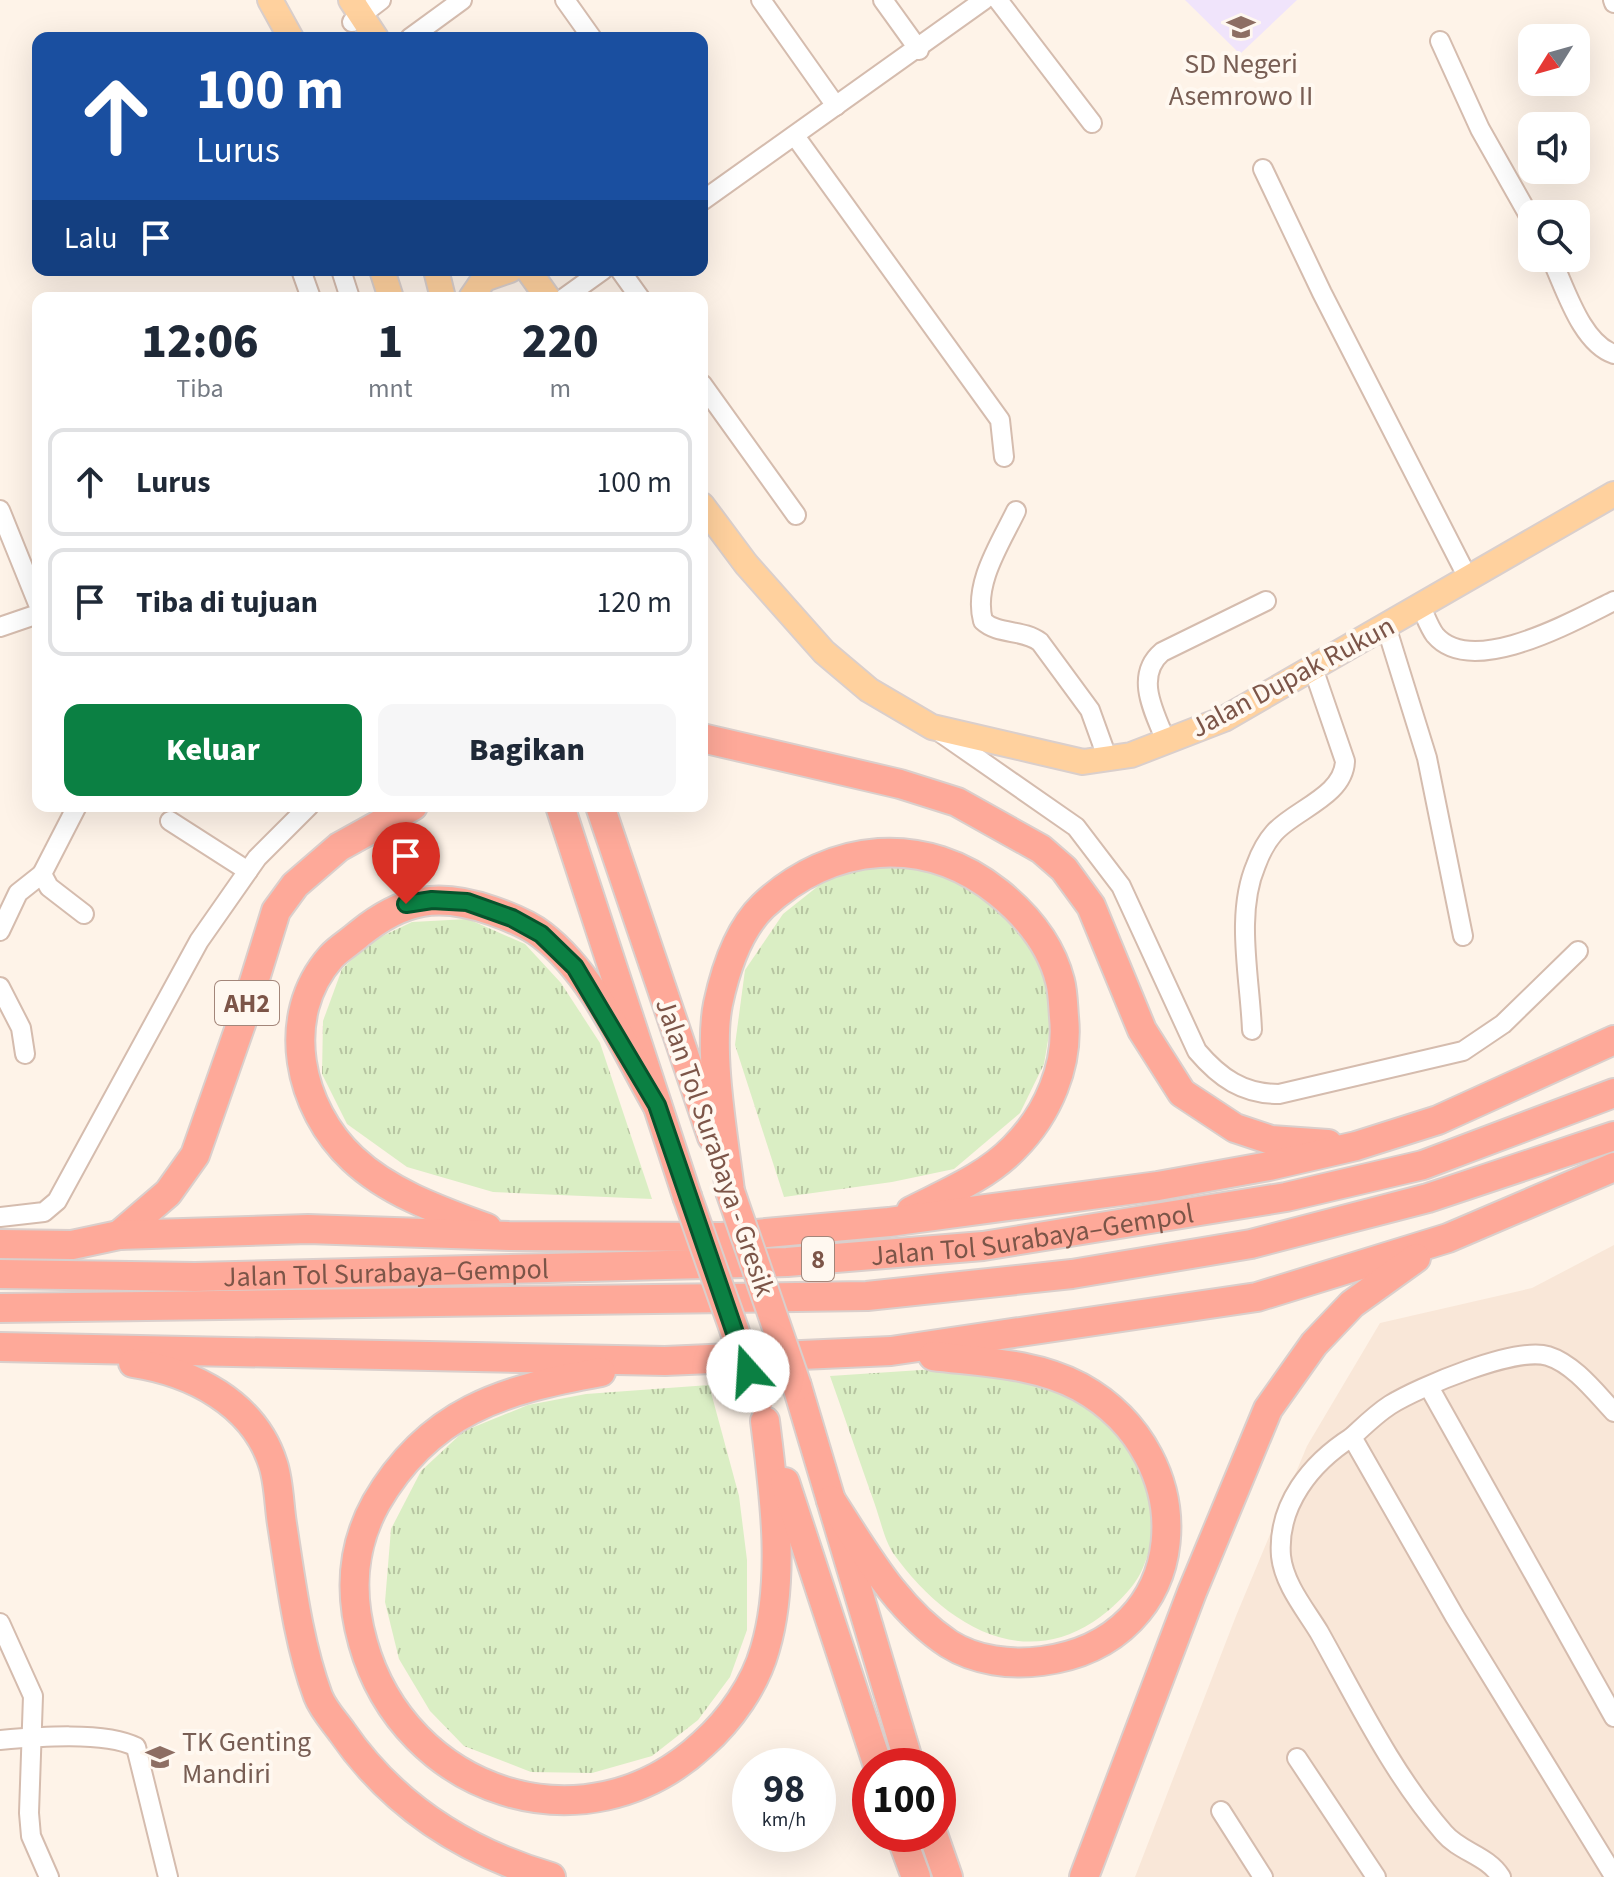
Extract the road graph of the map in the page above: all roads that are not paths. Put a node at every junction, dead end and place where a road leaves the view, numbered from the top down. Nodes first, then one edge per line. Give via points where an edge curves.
1 (270, 0) edge
2 (381, 0) edge
3 (462, 0) edge
4 (565, 0) edge
5 (761, 0) edge
6 (883, 0) edge
7 (984, 0) edge
8 (998, 0) edge
9 (354, 15) edge
10 (288, 32) edge
11 (370, 32) edge
12 (418, 32) edge
13 (588, 32) edge
14 (1440, 41) dead end
15 (919, 50) junction
16 (836, 106) junction
17 (1092, 123) dead end
18 (795, 136) junction
19 (1263, 169) dead end
20 (708, 192) edge
21 (1520, 200) edge
22 (1558, 272) edge
23 (500, 276) edge
24 (525, 276) edge
25 (595, 276) edge
26 (475, 292) edge
27 (542, 292) edge
28 (572, 292) edge
29 (1614, 354) edge
30 (708, 392) edge
31 (1004, 457) dead end
32 (1614, 494) edge
33 (0, 510) edge
34 (1016, 511) dead end
35 (708, 513) edge
36 (796, 515) dead end
37 (1469, 580) junction
38 (32, 584) edge
39 (1266, 601) dead end
40 (1614, 601) edge
41 (1421, 607) junction
42 (32, 616) edge
43 (1386, 626) junction
44 (0, 627) edge
45 (1313, 668) junction
46 (932, 727) junction
47 (708, 739) edge
48 (1166, 741) junction
49 (1108, 760) junction
50 (74, 812) edge
51 (303, 812) edge
52 (402, 812) edge
53 (562, 812) edge
54 (602, 812) edge
55 (170, 821) dead end
56 (248, 871) junction
57 (42, 874) junction
58 (84, 914) dead end
59 (0, 931) edge
60 (1463, 936) dead end
61 (1578, 951) dead end
62 (0, 987) edge
63 (1252, 1030) dead end
64 (1614, 1040) edge
65 (25, 1054) dead end
66 (1614, 1093) edge
67 (657, 1105) junction
68 (1614, 1136) edge
69 (1356, 1146) junction
70 (1614, 1167) edge
71 (730, 1191) junction
72 (0, 1217) edge
73 (889, 1222) junction
74 (119, 1235) junction
75 (509, 1236) junction
76 (1448, 1238) junction
77 (0, 1244) edge
78 (0, 1274) edge
79 (0, 1308) edge
80 (0, 1348) edge
81 (891, 1351) junction
82 (665, 1361) junction
83 (1429, 1387) junction
84 (762, 1411) junction
85 (1614, 1412) edge
86 (1352, 1437) junction
87 (831, 1500) junction
88 (0, 1623) edge
89 (1614, 1717) edge
90 (32, 1737) junction
91 (0, 1740) edge
92 (872, 1748) edge
93 (905, 1748) edge
94 (1297, 1758) dead end
95 (1221, 1811) dead end
96 (907, 1852) edge
97 (939, 1852) edge
98 (1614, 1876) edge
99 (49, 1877) edge
100 (168, 1877) edge
101 (551, 1877) edge
102 (916, 1877) edge
103 (948, 1877) edge
104 (1084, 1877) edge
105 (1263, 1877) edge
106 (1376, 1877) edge
107 (1501, 1877) edge

1 - 10 main road
2 - 9 street
3 - 12 street
4 - 13 street
5 - 16 street
6 - 15 street
7 - 15 street
8 - 17 street
9 - 11 main road
14 - 21 street
15 - 16 street
16 - 18 street
18 - 20 street
18 - 31 street via 1000,420
19 - 37 street
22 - 29 street via 1586,328 1602,349
23 - 26 main road via 484,279
24 - 27 main road
25 - 28 street
30 - 36 street
32 - 37 main road, Jalan Dupak Rukun
33 - 38 street
34 - 49 street via 983,583 978,604 983,621 1040,642 1090,710
35 - 46 main road, Jalan Dupak Rukun via 824,652 869,690
37 - 41 main road, Jalan Dupak Rukun
39 - 48 street via 1152,661 1146,679
40 - 41 street via 1553,631 1494,651 1465,650 1435,636
41 - 43 main road, Jalan Dupak Rukun
42 - 44 street
43 - 45 main road, Jalan Dupak Rukun
43 - 60 street via 1427,758
45 - 48 main road, Jalan Dupak Rukun via 1224,719
45 - 63 street via 1345,770 1328,791 1275,832 1256,863 1245,894
46 - 49 main road, Jalan Dupak Rukun via 1083,762
46 - 61 street via 1076,827 1121,886 1197,1051 1238,1087 1279,1094 1463,1051 1503,1024
47 - 69 highway via 957,802 1041,849 1064,869 1091,906 1142,1030 1182,1093 1235,1128 1271,1140
48 - 49 main road, Jalan Dupak Rukun
50 - 57 street
51 - 56 street
52 - 74 highway, AH2 via 339,847 295,885 276,911 195,1155 168,1193
53 - 67 highway, Jalan Tol Surabaya - Gresik
54 - 71 highway, Jalan Tol Surabaya - Gresik / 8
55 - 56 street
56 - 72 street via 199,941 57,1201 44,1212
57 - 58 street via 49,887
57 - 59 street via 18,893
62 - 65 street via 21,1028
64 - 69 highway via 1438,1120
66 - 78 highway, Jalan Tol Surabaya–Gempol / 8 via 1423,1165 1286,1197 983,1246 740,1263 195,1277
67 - 75 highway via 575,967 541,934 512,918 467,902 406,904 379,918 331,957 311,987 303,1017 302,1070 315,1112 353,1160 383,1182
67 - 84 highway, Jalan Tol Surabaya - Gresik, bridge
68 - 79 highway, Jalan Tol Surabaya–Gempol / 8 via 1428,1198 1251,1244 1072,1274 883,1295
69 - 73 highway via 1158,1186
70 - 76 highway
71 - 73 highway via 717,1081 717,1007 734,951 762,908 813,868 872,852 929,855 976,875 1021,911 1046,946 1060,981 1066,1038 1057,1084 1014,1149 971,1181
71 - 87 highway, Jalan Tol Surabaya - Gresik / 8, bridge
73 - 75 highway via 722,1237
74 - 75 highway via 308,1229
74 - 77 highway via 72,1245
76 - 81 highway via 1257,1297
76 - 104 highway via 1352,1304 1314,1344 1268,1409
80 - 82 highway
80 - 101 highway via 157,1366 235,1405 273,1463 294,1592 319,1699 366,1767 413,1811 482,1853
81 - 82 highway
81 - 87 highway via 1023,1367 1078,1386 1106,1404 1145,1447 1163,1493 1167,1548 1160,1574 1139,1611 1095,1645 1053,1660 993,1661 952,1646 914,1618
82 - 84 highway via 547,1382 466,1409 421,1442 391,1478 366,1521 352,1569 356,1619 371,1671 393,1712 434,1753 476,1781 545,1802 597,1799 649,1782 688,1759 720,1729 746,1692 767,1636 778,1525
83 - 85 street via 1516,1357 1546,1355 1564,1363
83 - 86 street via 1391,1405
83 - 89 street
84 - 92 highway, Jalan Tol Surabaya - Gresik
86 - 98 street
86 - 107 street via 1310,1470 1296,1493 1282,1532 1285,1571 1357,1708 1420,1800 1455,1844 1485,1860
87 - 93 highway, Jalan Tol Surabaya - Gresik / 8
88 - 90 street via 33,1696
90 - 91 street
90 - 99 street via 31,1836
90 - 100 street via 120,1741 136,1747
94 - 106 street
95 - 105 street
96 - 102 highway
97 - 103 highway

